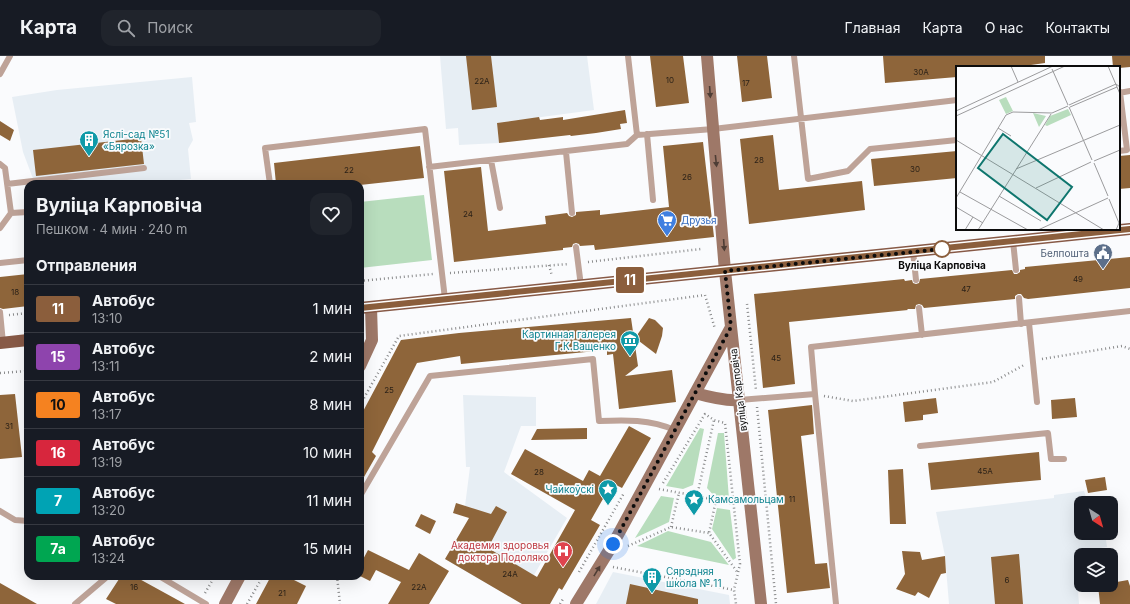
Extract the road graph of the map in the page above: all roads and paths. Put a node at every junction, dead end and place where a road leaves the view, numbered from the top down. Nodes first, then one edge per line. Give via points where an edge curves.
1 (10, 56) edge
2 (628, 56) edge
3 (707, 56) edge
4 (794, 56) edge
5 (0, 74) edge
6 (1120, 92) edge
7 (1130, 92) edge
8 (956, 100) edge
9 (802, 118) junction
10 (713, 129) junction
11 (646, 134) junction
12 (637, 135) junction
13 (956, 140) edge
14 (1120, 151) edge
15 (566, 152) junction
16 (491, 160) junction
17 (0, 164) edge
18 (429, 167) junction
19 (144, 168) dead end
20 (41, 180) edge
21 (270, 180) edge
22 (24, 182) edge
23 (7, 184) junction
24 (653, 200) dead end
25 (500, 208) dead end
26 (24, 212) edge
27 (572, 212) dead end
28 (11, 213) junction
29 (0, 228) edge
30 (1130, 229) edge
31 (1013, 241) junction
32 (576, 247) dead end
33 (701, 249) dead end
34 (913, 251) junction
35 (24, 260) edge
36 (0, 263) edge
37 (579, 263) junction
38 (1016, 270) dead end
39 (725, 271) junction
40 (442, 274) junction
41 (916, 280) dead end
42 (364, 281) edge
43 (581, 286) junction
44 (1019, 298) dead end
45 (445, 299) junction
46 (747, 304) dead end
47 (366, 307) edge
48 (919, 308) dead end
49 (1130, 311) edge
50 (24, 313) edge
51 (0, 314) edge
52 (1029, 323) junction
53 (1021, 324) junction
54 (731, 327) junction
55 (716, 330) dead end
56 (922, 335) junction
57 (24, 340) edge
58 (2, 343) edge
59 (1130, 349) edge
60 (364, 357) edge
61 (1033, 360) junction
62 (24, 371) edge
63 (0, 373) edge
64 (695, 393) junction
65 (815, 394) junction
66 (364, 398) edge
67 (757, 399) junction
68 (739, 400) junction
69 (1037, 402) dead end
70 (714, 420) junction
71 (674, 430) junction
72 (920, 446) dead end
73 (1064, 459) dead end
74 (628, 487) dead end
75 (364, 489) edge
76 (679, 493) junction
77 (697, 496) junction
78 (716, 500) junction
79 (733, 504) junction
80 (0, 511) edge
81 (24, 521) edge
82 (670, 527) junction
83 (709, 533) junction
84 (628, 541) dead end
85 (616, 560) dead end
86 (612, 567) junction
87 (738, 572) junction
88 (608, 573) dead end
89 (576, 576) dead end
90 (103, 580) edge
91 (166, 580) edge
92 (213, 580) edge
93 (238, 580) edge
94 (261, 580) edge
95 (337, 580) edge
96 (734, 590) junction
97 (564, 597) dead end
98 (203, 602) edge
99 (75, 604) edge
100 (226, 604) edge
101 (247, 604) edge
102 (340, 604) edge
103 (560, 604) edge
104 (576, 604) edge
105 (736, 604) edge
106 (760, 604) edge
107 (776, 604) edge
108 (836, 604) edge

1 - 5 lane
2 - 12 lane
3 -> 10 street, вуліца Карповіча
4 - 9 lane
6 - 7 lane
6 - 14 lane via 1127,150
8 - 9 lane
9 - 10 lane
9 - 13 lane via 808,179 848,171 870,149
10 - 11 lane
10 -> 39 street, вуліца Карповіча
11 - 12 lane
11 - 24 lane
12 - 15 lane via 627,144
15 - 16 lane
15 - 27 lane
16 - 18 lane
16 - 25 lane
17 - 23 lane via 4,168
18 - 21 lane via 425,129 266,148
18 - 40 lane
19 - 20 lane
22 - 23 lane
23 - 28 lane
26 - 28 lane
28 - 29 lane
30 - 31 main road
31 - 34 main road
31 - 38 lane
32 - 37 lane
33 - 37 path
34 - 39 main road
34 - 41 lane
35 - 36 lane
37 - 40 path
37 - 43 lane
39 - 43 main road
39 - 54 street, вуліца Карповіча
40 - 42 path
40 - 45 lane
43 - 45 main road
44 - 53 lane
45 - 47 main road
46 - 67 path
47 - 60 street via 372,340
48 - 56 lane
49 - 52 lane
50 - 51 path
51 - 58 lane
52 - 53 lane
52 - 61 lane
53 - 56 lane
54 - 64 street
54 - 68 street, вуліца Карповіча
55 - 66 path via 706,295 399,336
56 - 65 lane via 810,347
57 - 58 main road
59 - 61 path via 1122,346
61 - 65 path via 993,382 853,401
61 - 69 lane
62 - 63 path
64 - 68 street
64 - 71 street
65 - 67 lane
65 - 108 lane
67 - 68 lane
67 - 107 path
68 - 106 street, вуліца Карповіча
70 - 76 path via 705,414 659,489
70 - 77 path
70 - 79 path via 725,423
71 - 75 lane via 664,425 629,420 599,420 593,359 430,376
104 -> 71 street via 613,544
72 - 73 lane via 1048,433 1051,459
74 - 89 path
76 - 77 path
76 - 82 path
77 - 78 path
78 - 79 path
78 - 83 path
79 - 87 path via 740,564
80 - 81 lane via 14,520
82 - 83 path
82 - 84 path via 624,547
83 - 87 path
85 - 86 path
86 - 88 path
86 - 96 path
87 - 96 path
90 - 99 lane
91 - 98 lane
92 - 98 path
93 - 100 street
94 - 101 path
95 - 102 path
96 - 105 path
97 - 103 path

